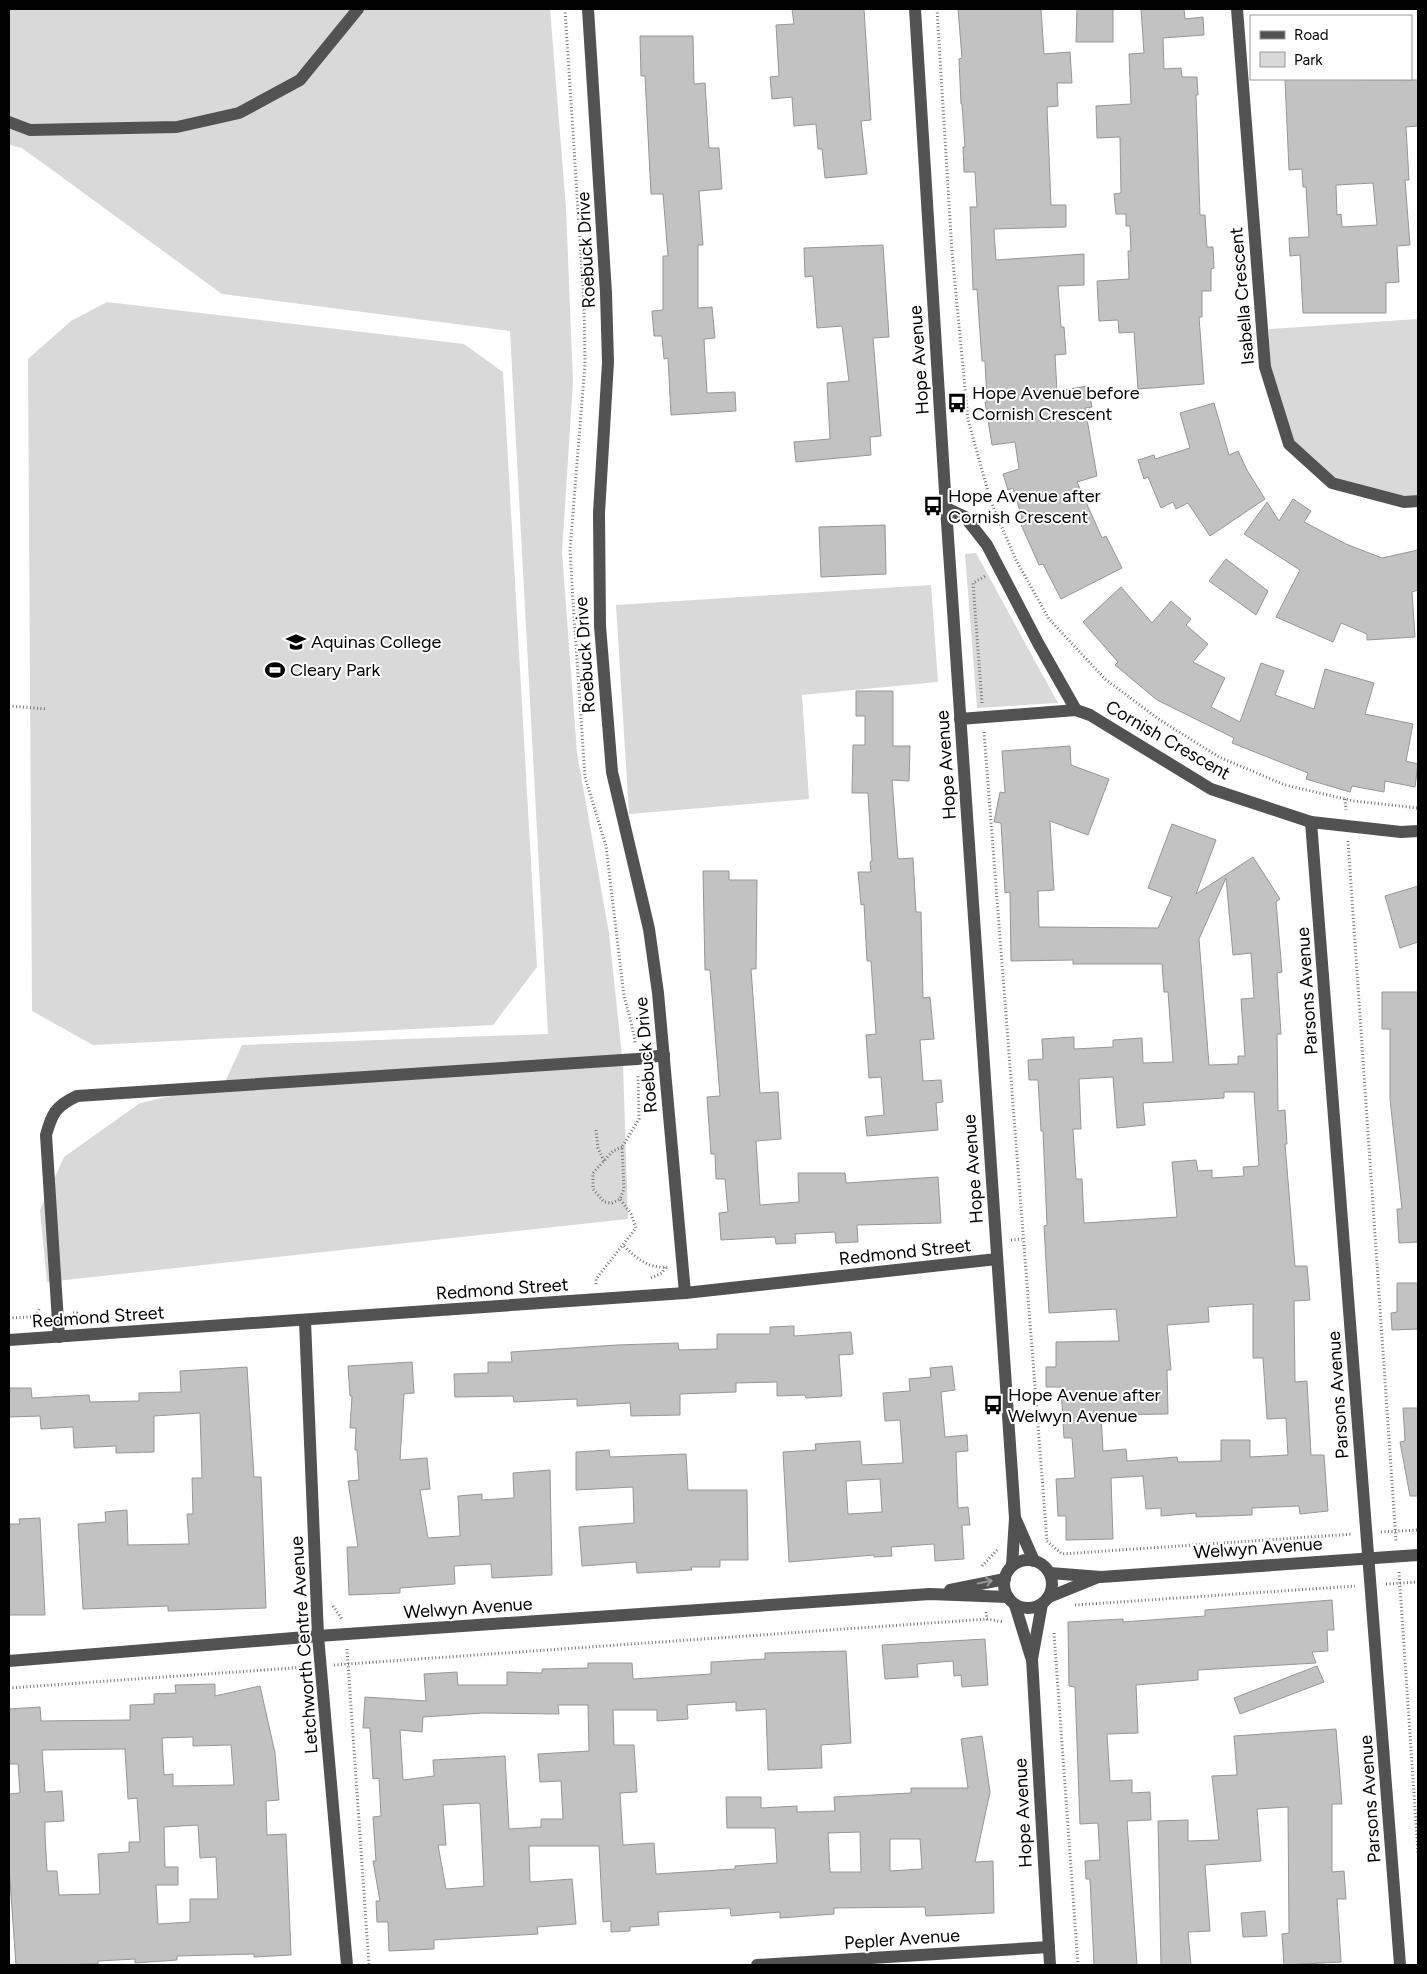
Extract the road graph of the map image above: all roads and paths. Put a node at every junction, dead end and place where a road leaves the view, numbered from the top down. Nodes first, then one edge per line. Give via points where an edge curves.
1 (358, 9) edge
2 (588, 9) edge
3 (915, 9) edge
4 (936, 9) edge
5 (1236, 9) edge
6 (10, 124) edge
7 (1418, 501) edge
8 (946, 508) junction
9 (1016, 560) junction
10 (999, 569) junction
11 (9, 706) edge
12 (47, 709) dead end
13 (1076, 710) junction
14 (983, 717) junction
15 (960, 719) junction
16 (1345, 799) junction
17 (1418, 808) edge
18 (1311, 822) junction
19 (1347, 826) junction
20 (1418, 831) edge
21 (664, 1055) junction
22 (596, 1130) dead end
23 (604, 1161) junction
24 (620, 1199) junction
25 (997, 1259) junction
26 (586, 1287) dead end
27 (685, 1294) junction
28 (42, 1304) dead end
29 (58, 1315) junction
30 (35, 1316) junction
31 (9, 1318) edge
32 (87, 1320) dead end
33 (305, 1322) junction
34 (59, 1337) junction
35 (9, 1340) edge
36 (1015, 1518) junction
37 (1047, 1541) dead end
38 (1418, 1555) edge
39 (1398, 1556) junction
40 (1368, 1558) junction
41 (1034, 1560) junction
42 (1012, 1566) junction
43 (1050, 1573) junction
44 (1100, 1577) junction
45 (1005, 1579) junction
46 (1418, 1582) edge
47 (1400, 1583) junction
48 (1371, 1585) junction
49 (930, 1594) junction
50 (1011, 1601) junction
51 (1045, 1601) junction
52 (1067, 1605) dead end
53 (987, 1620) dead end
54 (1053, 1624) dead end
55 (318, 1636) junction
56 (1032, 1659) junction
57 (9, 1661) edge
58 (321, 1666) junction
59 (9, 1688) edge
60 (1418, 1853) edge
61 (1049, 1947) junction
62 (347, 1965) edge
63 (757, 1965) edge
64 (1050, 1965) edge
65 (1078, 1965) edge
66 (1400, 1965) edge

1 - 6 street via 300,80 239,113 177,127 30,130
2 - 21 street, Roebuck Drive via 608,362 599,513 600,626 612,772 649,929
3 - 8 street, Hope Avenue
4 - 9 path via 952,252 968,420 991,502
5 - 7 street, Isabella Crescent via 1265,367 1288,444 1332,483 1404,502
8 - 10 street, Cornish Crescent via 965,517 987,545
8 - 15 street, Hope Avenue
9 - 10 path
9 - 16 path via 1048,619 1105,679 1160,720 1219,757 1285,785
10 - 13 street, Cornish Crescent
10 - 14 path via 973,583
11 - 12 path
13 - 14 street, Cornish Crescent
13 - 18 street, Cornish Crescent via 1090,715 1210,789
14 - 15 street, Cornish Crescent
14 - 37 path
15 - 25 street, Hope Avenue
16 - 17 path
16 - 19 path
18 - 19 street, Cornish Crescent
18 - 40 street, Parsons Avenue
19 - 20 street, Cornish Crescent
19 - 39 path
21 - 27 street, Roebuck Drive
21 - 29 street via 77,1096 61,1104 50,1118 46,1136
22 - 23 path via 598,1148
23 - 24 path via 593,1173 593,1189 604,1202
23 - 24 path via 622,1147 624,1189
24 - 26 path via 636,1228 596,1280 596,1286
25 - 27 street, Redmond Street
25 - 36 street, Hope Avenue
27 - 33 street, Redmond Street
28 - 30 path
29 - 30 path
29 - 32 path via 77,1313
29 - 34 street
30 - 31 path
33 - 34 street, Redmond Street
33 - 55 street, Letchworth Centre Avenue
34 - 35 street, Redmond Street
36 - 41 street, Hope Avenue
36 - 42 street, Hope Avenue
38 - 39 street, Welwyn Avenue
39 - 40 street, Welwyn Avenue
39 - 47 path
40 - 44 street, Welwyn Avenue
40 - 48 street, Parsons Avenue
41 - 42 street
41 - 43 street
42 - 45 street
43 - 44 street, Welwyn Avenue
43 - 51 street via 1052,1585
44 - 51 street, Welwyn Avenue
49 -> 45 street, Welwyn Avenue
45 - 50 street via 1004,1585
46 - 47 path
47 - 48 path
47 - 60 path
48 - 52 path
48 - 66 street, Parsons Avenue
49 - 50 street, Welwyn Avenue
49 - 55 street, Welwyn Avenue
50 - 51 street, Welwyn Avenue via 1028,1609
50 - 56 street, Hope Avenue
51 - 56 street, Hope Avenue
53 - 58 path
54 - 65 path
55 - 57 street, Welwyn Avenue
55 - 58 street, Letchworth Centre Avenue
56 - 61 street, Hope Avenue
58 - 59 path
58 - 62 street, Letchworth Centre Avenue
61 - 63 street, Pepler Avenue
61 - 64 street, Hope Avenue

